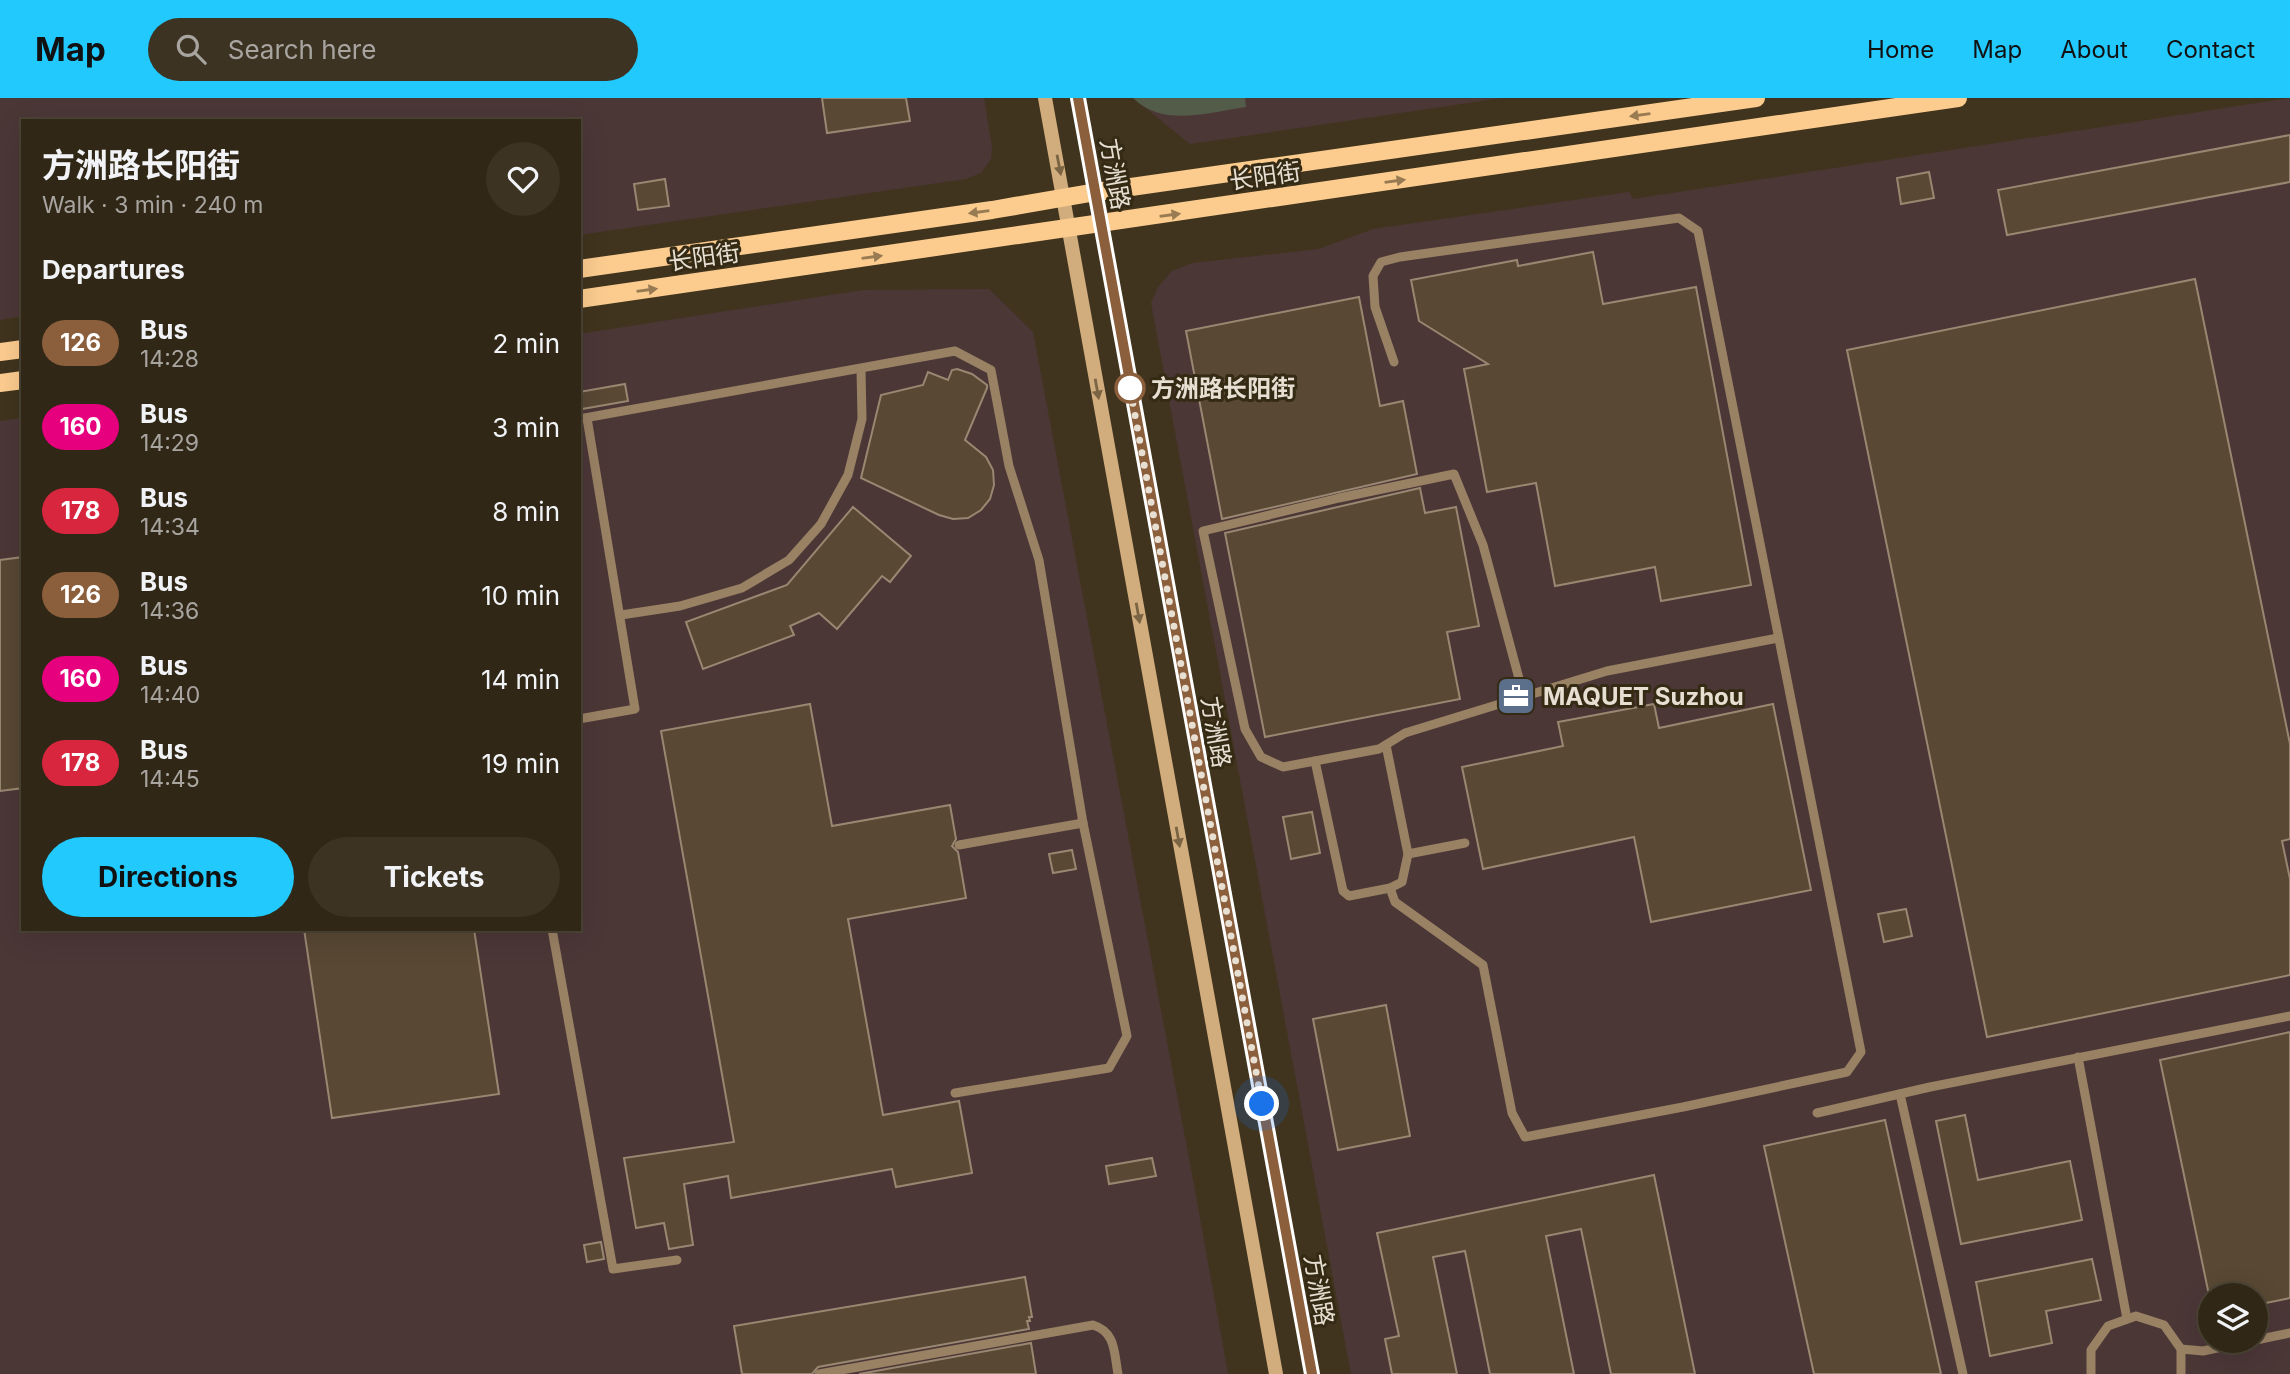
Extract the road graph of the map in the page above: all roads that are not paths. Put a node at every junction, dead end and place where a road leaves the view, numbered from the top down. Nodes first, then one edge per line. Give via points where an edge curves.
1 (1045, 98) edge
2 (1078, 98) edge
3 (1756, 98) edge
4 (1958, 98) edge
5 (1096, 192) junction
6 (1065, 198) junction
7 (1101, 224) junction
8 (1070, 228) junction
9 (581, 269) edge
10 (581, 299) edge
11 (21, 349) edge
12 (0, 352) edge
13 (1394, 362) dead end
14 (861, 369) junction
15 (21, 380) edge
16 (0, 383) edge
17 (583, 419) edge
18 (621, 615) junction
19 (1778, 638) junction
20 (1524, 697) junction
21 (581, 719) edge
22 (1386, 745) junction
23 (1315, 761) junction
24 (1083, 823) junction
25 (1465, 843) dead end
26 (959, 845) dead end
27 (1408, 854) junction
28 (1391, 888) junction
29 (552, 931) edge
30 (2290, 1016) edge
31 (2078, 1057) junction
32 (955, 1093) dead end
33 (1900, 1094) junction
34 (1817, 1113) dead end
35 (677, 1261) dead end
36 (2127, 1319) junction
37 (2290, 1333) edge
38 (2268, 1337) edge
39 (2181, 1349) junction
40 (2198, 1351) edge
41 (819, 1374) edge
42 (1118, 1374) edge
43 (1276, 1374) edge
44 (1312, 1374) edge
45 (1963, 1374) edge
46 (2091, 1374) edge
47 (2181, 1374) edge

1 -> 6 main road
2 - 5 main road, 方洲路
3 -> 5 main road, 长阳街
7 -> 4 main road, 长阳街
5 - 6 main road, 长阳街
5 - 7 main road, 方洲路
6 - 8 main road
6 -> 9 main road, 长阳街
7 - 8 main road, 长阳街
7 - 44 main road, 方洲路
10 -> 8 main road, 长阳街
8 -> 43 main road
11 - 12 main road
13 - 19 lane via 1375,307 1373,276 1381,262 1678,218 1698,231
14 - 17 lane
14 - 18 lane via 862,419 848,475 821,524 789,560 742,588 680,606
14 - 24 lane via 955,351 991,370 1009,466 1039,560
15 - 16 main road
17 - 18 lane
18 - 21 lane via 635,709
19 - 20 lane via 1607,671
19 - 28 lane via 1861,1052 1847,1072 1525,1137 1513,1113 1483,964 1395,902
20 - 22 lane via 1405,733
20 - 23 lane via 1483,545 1454,474 1203,531 1245,729 1261,757 1283,767
22 - 23 lane
22 - 27 lane
23 - 28 lane via 1343,891 1349,896
24 - 26 lane
24 - 32 lane via 1126,1036 1109,1068
25 - 27 lane
27 - 28 lane via 1402,882
29 - 35 lane via 613,1269
30 - 31 lane
31 - 33 lane
31 - 36 lane
33 - 34 lane
33 - 45 lane
36 - 39 lane via 2136,1316 2164,1325
36 - 46 lane via 2108,1326 2091,1350
37 - 38 lane
39 - 40 lane
39 - 47 lane
41 - 42 lane via 1093,1325 1111,1337

